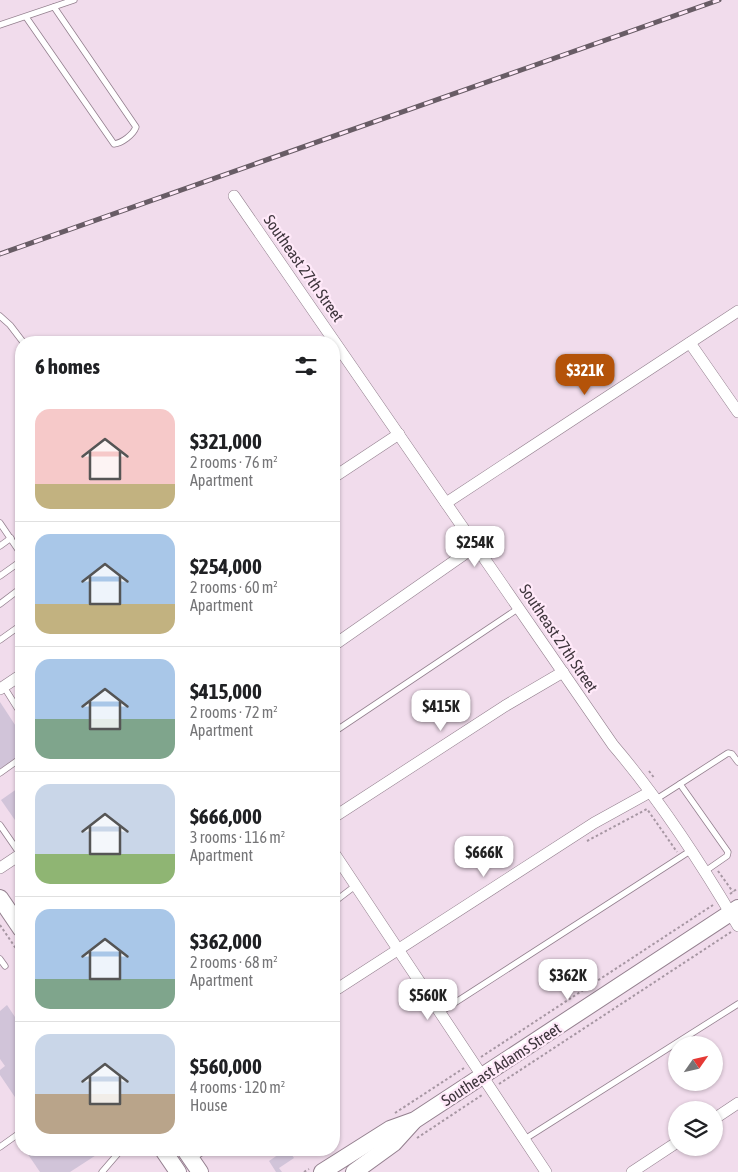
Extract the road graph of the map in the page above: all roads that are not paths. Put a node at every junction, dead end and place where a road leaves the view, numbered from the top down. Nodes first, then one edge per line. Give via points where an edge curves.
1 (74, 0) edge
2 (54, 7) junction
3 (26, 17) junction
4 (0, 25) edge
5 (234, 196) dead end
6 (738, 311) edge
7 (0, 316) edge
8 (18, 336) edge
9 (332, 336) edge
10 (690, 343) junction
11 (340, 348) edge
12 (738, 412) edge
13 (400, 434) junction
14 (340, 472) edge
15 (446, 503) junction
16 (0, 522) edge
17 (11, 538) junction
18 (15, 544) edge
19 (0, 546) edge
20 (476, 546) junction
21 (15, 565) edge
22 (0, 576) edge
23 (15, 593) edge
24 (0, 604) edge
25 (519, 608) junction
26 (15, 629) edge
27 (0, 640) edge
28 (340, 641) edge
29 (563, 672) junction
30 (15, 679) edge
31 (2, 688) edge
32 (15, 706) edge
33 (340, 728) edge
34 (15, 762) edge
35 (738, 762) edge
36 (0, 773) edge
37 (680, 784) junction
38 (653, 796) junction
39 (340, 813) edge
40 (0, 825) edge
41 (15, 846) edge
42 (684, 852) junction
43 (15, 858) edge
44 (340, 862) edge
45 (0, 868) edge
46 (704, 872) junction
47 (355, 886) junction
48 (340, 897) edge
49 (0, 898) edge
50 (733, 915) edge
51 (15, 921) edge
52 (398, 950) junction
53 (0, 959) edge
54 (5, 966) dead end
55 (340, 987) edge
56 (738, 1004) edge
57 (439, 1013) junction
58 (488, 1082) junction
59 (738, 1103) edge
60 (723, 1112) edge
61 (415, 1120) junction
62 (15, 1136) edge
63 (524, 1140) junction
64 (0, 1147) edge
65 (668, 1148) edge
66 (116, 1156) edge
67 (167, 1156) edge
68 (317, 1169) edge
69 (102, 1172) edge
70 (178, 1172) edge
71 (354, 1172) edge
72 (546, 1172) edge
73 (632, 1172) edge

1 - 2 lane
2 - 3 lane
2 - 3 lane via 136,127 118,143 114,144
3 - 4 lane
5 - 9 street, Southeast 27th Street
6 - 10 street
7 - 8 lane
10 - 12 street
10 - 15 street
11 - 13 street, Southeast 27th Street
13 - 14 street
13 - 15 street, Southeast 27th Street
15 - 20 street, Southeast 27th Street
16 - 17 lane
17 - 18 lane
17 - 19 lane
20 - 25 street, Southeast 27th Street
20 - 28 street
21 - 22 lane
23 - 24 lane
25 - 29 street, Southeast 27th Street
25 - 33 lane
26 - 27 lane
29 - 38 street, Southeast 27th Street via 612,745
29 - 39 street
30 - 31 street
31 - 32 lane
34 - 36 lane
35 - 37 lane via 728,752
37 - 38 lane
37 - 46 lane via 728,852
38 - 42 street, Southeast 27th Street
38 - 52 street via 594,823
40 - 41 lane
42 - 46 street, Southeast 27th Street
42 - 57 lane
43 - 45 street
44 - 47 street
46 - 50 street, Southeast 27th Street
47 - 48 lane
47 - 52 street
49 - 51 main road
50 - 58 main road, Southeast Adams Street
52 - 55 street
52 - 57 street
53 - 54 lane
56 - 63 lane
57 - 58 street
58 - 61 main road, Southeast Adams Street
58 - 63 street
59 - 60 street
61 - 68 main road, Southeast Adams Street
61 - 71 main road, Southeast Adams Street via 394,1143
62 - 64 lane
63 - 72 street
65 - 73 street
66 - 69 lane
67 - 70 main road

